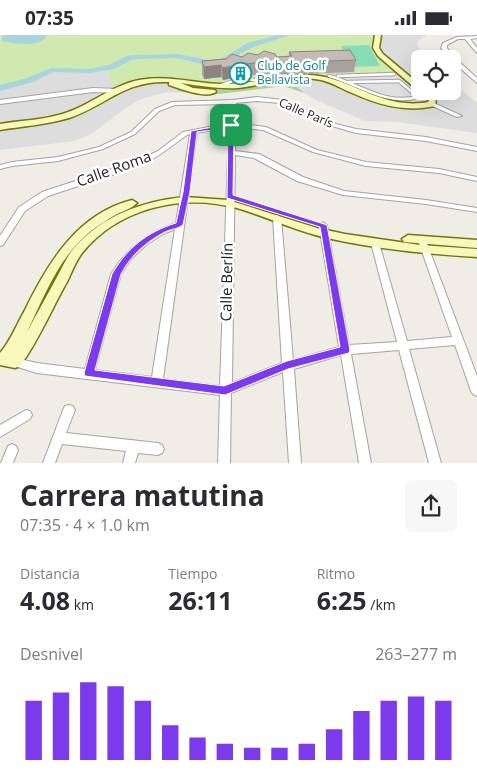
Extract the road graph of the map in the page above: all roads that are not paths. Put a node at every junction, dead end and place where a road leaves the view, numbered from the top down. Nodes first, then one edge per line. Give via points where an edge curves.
1 (378, 35) edge
2 (467, 37) junction
3 (477, 37) edge
4 (477, 51) edge
5 (394, 74) dead end
6 (329, 76) junction
7 (312, 77) junction
8 (244, 79) dead end
9 (236, 80) dead end
10 (273, 81) junction
11 (411, 81) edge
12 (477, 81) edge
13 (349, 82) junction
14 (200, 84) junction
15 (219, 86) junction
16 (116, 90) junction
17 (192, 90) junction
18 (433, 100) edge
19 (0, 102) edge
20 (233, 102) junction
21 (432, 104) junction
22 (459, 116) dead end
23 (231, 125) junction
24 (0, 128) edge
25 (194, 131) junction
26 (477, 149) edge
27 (231, 152) junction
28 (0, 167) edge
29 (477, 179) edge
30 (185, 196) junction
31 (229, 200) junction
32 (477, 211) edge
33 (276, 218) junction
34 (179, 225) junction
35 (324, 229) junction
36 (0, 243) edge
37 (375, 243) junction
38 (424, 245) junction
39 (477, 251) edge
40 (458, 341) junction
41 (404, 344) junction
42 (345, 350) junction
43 (11, 357) edge
44 (287, 366) junction
45 (89, 373) junction
46 (158, 381) junction
47 (225, 391) junction
48 (477, 391) edge
49 (69, 410) dead end
50 (26, 415) dead end
51 (0, 431) edge
52 (59, 438) junction
53 (133, 446) junction
54 (158, 449) dead end
55 (12, 450) dead end
56 (7, 463) edge
57 (49, 463) edge
58 (129, 463) edge
59 (224, 463) edge
60 (295, 463) edge
61 (365, 463) edge
62 (435, 463) edge

1 - 11 street via 376,48 380,55
2 - 3 street
2 - 4 street
2 - 12 street via 451,41 444,48
5 - 6 lane
6 - 7 lane
6 - 13 lane
7 - 10 street
7 - 21 street via 326,79 379,101 402,105
8 - 10 lane
9 - 15 lane
10 - 15 street
10 - 17 street via 228,91
13 - 13 lane via 396,100 418,97 399,81
14 - 15 street
14 - 16 street via 157,79
14 - 17 street via 191,87
16 - 17 street via 157,82
16 - 19 street
16 - 24 street via 75,116
18 - 21 street
20 - 23 street, Calle Berlín
20 - 26 street, Calle París via 274,99 356,131
20 - 28 street, Calle París via 174,103 157,110 133,133 101,148 58,159
21 - 22 street
23 - 25 street, Calle Roma
23 - 27 street, Calle Berlín
23 - 29 street, Calle Roma via 264,128 339,158
25 - 30 street
25 - 36 street, Calle Roma via 179,137 142,162 61,188 33,201 14,219
27 - 31 street, Calle Berlín
27 - 32 street via 256,156 310,184 343,193
30 - 31 street
30 - 34 street
30 - 43 street via 128,212 88,239
31 - 33 street
31 - 35 street
31 - 47 street, Calle Berlín
33 - 35 street
33 - 44 street
34 - 45 street via 148,238 123,262 116,274
34 - 46 street
35 - 37 street
35 - 38 street
35 - 42 street
37 - 38 street
37 - 41 street
38 - 39 street
38 - 40 street
40 - 41 street
40 - 48 street
41 - 42 street
41 - 62 street
42 - 44 street
42 - 61 street
43 - 45 street
44 - 47 street
44 - 60 street
45 - 46 street
46 - 47 street
47 - 59 street, Calle Berlín
49 - 52 street
50 - 51 street
52 - 53 street
52 - 57 street
53 - 54 street
53 - 58 street
55 - 56 street

